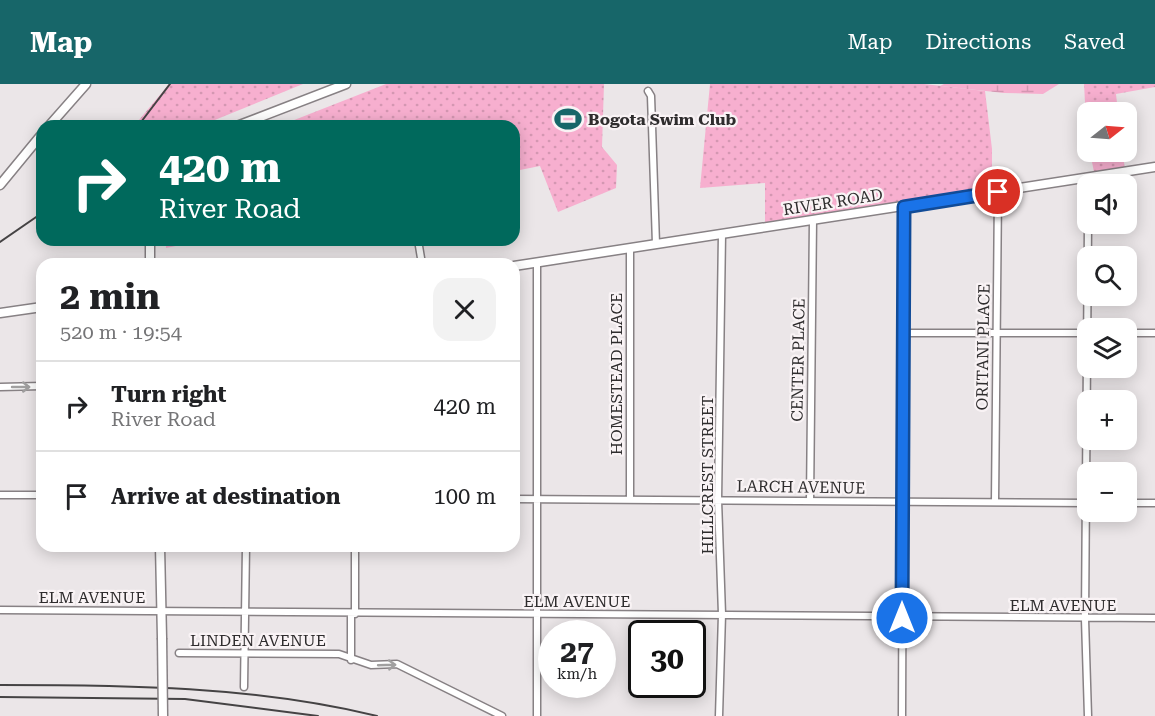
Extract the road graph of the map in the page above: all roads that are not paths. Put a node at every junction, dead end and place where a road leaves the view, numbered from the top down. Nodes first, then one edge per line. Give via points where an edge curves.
1 (86, 84) edge
2 (346, 84) edge
3 (648, 91) dead end
4 (54, 120) edge
5 (253, 120) edge
6 (36, 141) edge
7 (1155, 167) edge
8 (1122, 174) edge
9 (1077, 182) edge
10 (0, 185) edge
11 (998, 192) junction
12 (904, 207) junction
13 (813, 220) junction
14 (722, 234) junction
15 (1088, 234) edge
16 (656, 244) junction
17 (630, 248) junction
18 (537, 262) junction
19 (520, 265) edge
20 (36, 308) edge
21 (0, 313) edge
22 (1087, 318) edge
23 (904, 333) junction
24 (997, 333) junction
25 (1137, 333) edge
26 (1155, 333) edge
27 (1077, 334) edge
28 (1087, 378) edge
29 (36, 386) edge
30 (0, 387) edge
31 (1087, 462) edge
32 (0, 495) edge
33 (36, 495) edge
34 (520, 499) edge
35 (630, 499) junction
36 (538, 500) junction
37 (718, 500) junction
38 (810, 501) junction
39 (903, 502) junction
40 (995, 502) junction
41 (1077, 503) edge
42 (1137, 503) edge
43 (1155, 503) edge
44 (1087, 522) edge
45 (160, 552) edge
46 (246, 552) edge
47 (355, 552) edge
48 (0, 610) edge
49 (161, 612) junction
50 (246, 612) junction
51 (353, 614) junction
52 (722, 614) junction
53 (537, 615) junction
54 (902, 618) junction
55 (1155, 618) edge
56 (1085, 619) junction
57 (246, 651) junction
58 (179, 652) dead end
59 (351, 660) junction
60 (244, 687) dead end
61 (163, 716) edge
62 (502, 716) edge
63 (537, 716) edge
64 (719, 716) edge
65 (902, 716) edge
66 (1088, 716) edge

1 - 4 main road
2 - 5 main road
3 - 16 street
6 - 10 main road
7 - 8 main road, RIVER ROAD
9 - 11 main road, RIVER ROAD
11 - 12 main road, RIVER ROAD
11 - 24 street, ORITANI PLACE
12 - 13 main road, RIVER ROAD
12 - 23 street
13 - 14 main road, RIVER ROAD
13 - 38 street, CENTER PLACE
14 - 16 main road, RIVER ROAD
14 - 37 street, HILLCREST STREET
15 - 22 street
16 - 17 main road, RIVER ROAD
17 - 18 main road, RIVER ROAD
17 - 35 street, HOMESTEAD PLACE
18 - 19 main road, RIVER ROAD
18 - 36 street
20 - 21 main road
23 - 24 street
23 - 39 street
24 - 27 street
24 - 40 street, ORITANI PLACE
25 - 26 street
28 - 31 street
30 -> 29 street
32 - 33 street
34 - 36 street, LARCH AVENUE
35 - 36 street, LARCH AVENUE
35 - 37 street, LARCH AVENUE
36 - 53 street
37 - 38 street, LARCH AVENUE
37 - 52 street, HILLCREST STREET
38 - 39 street, LARCH AVENUE
39 - 40 street, LARCH AVENUE
39 - 54 street
40 - 41 street, LARCH AVENUE
42 - 43 street
44 - 56 street
45 - 49 main road
46 - 50 street
47 - 51 street
48 - 49 street, ELM AVENUE
49 - 50 street, ELM AVENUE
49 - 61 main road, bridge
50 - 51 street, ELM AVENUE
50 - 57 street
51 - 53 street, ELM AVENUE
51 - 59 street
52 - 53 street, ELM AVENUE
52 - 54 street, ELM AVENUE
52 - 64 street, HILLCREST STREET
53 - 63 street
54 - 56 street, ELM AVENUE
54 - 65 street
55 - 56 street, ELM AVENUE
56 - 66 street
57 - 58 street, LINDEN AVENUE
57 - 59 street, LINDEN AVENUE via 339,654
57 - 60 street
59 -> 62 street, LINDEN AVENUE via 371,665 397,664

